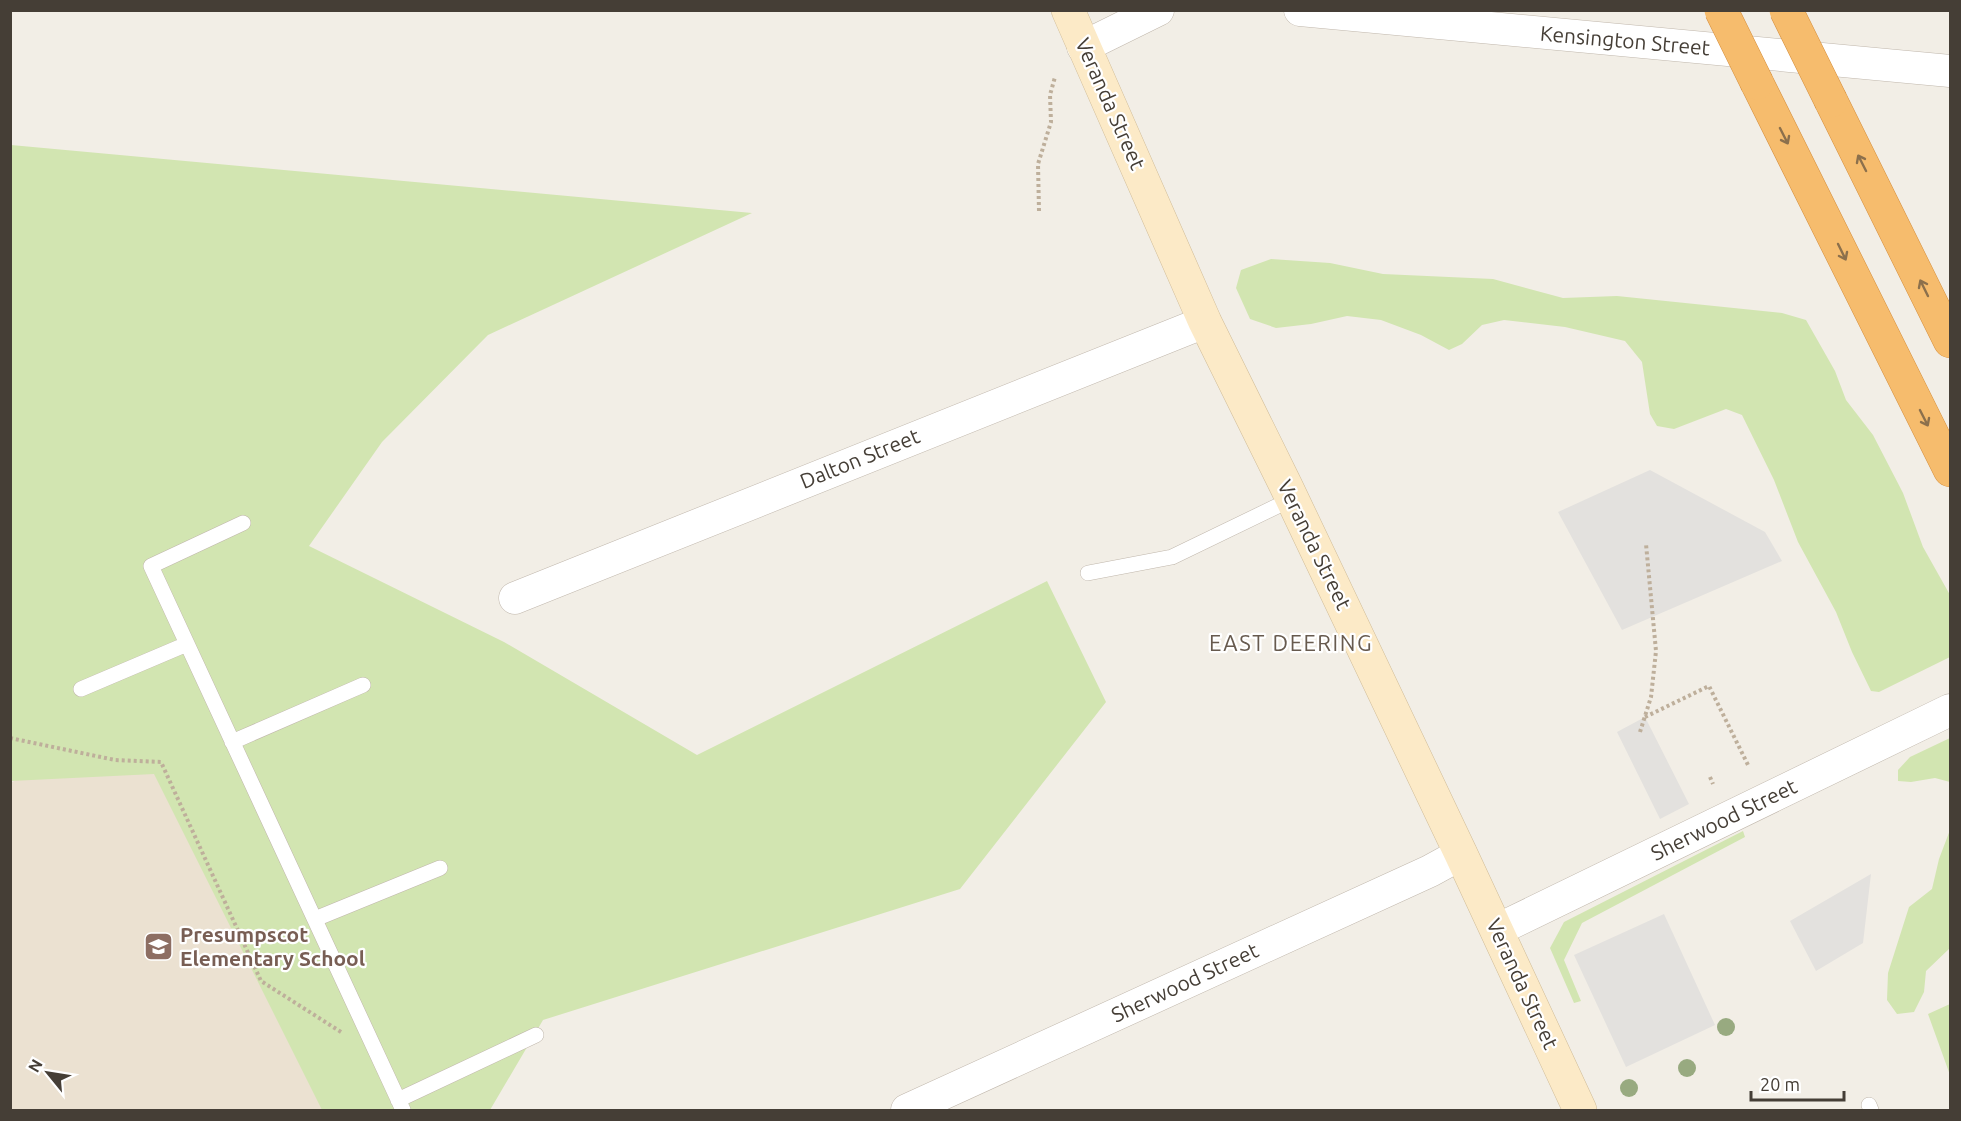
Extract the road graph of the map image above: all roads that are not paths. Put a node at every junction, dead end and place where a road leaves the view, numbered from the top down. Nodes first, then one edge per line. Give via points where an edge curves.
1 (1068, 10) edge
2 (1158, 10) edge
3 (1300, 10) edge
4 (1721, 10) edge
5 (1786, 10) edge
6 (1083, 46) junction
7 (1950, 71) edge
8 (1201, 311) junction
9 (1950, 341) edge
10 (1950, 470) edge
11 (1292, 499) junction
12 (243, 523) dead end
13 (1088, 573) dead end
14 (515, 598) dead end
15 (187, 644) junction
16 (363, 685) dead end
17 (81, 689) dead end
18 (1950, 710) edge
19 (232, 742) junction
20 (1461, 854) junction
21 (440, 868) dead end
22 (315, 919) junction
23 (1497, 930) junction
24 (536, 1035) dead end
25 (400, 1105) edge
26 (907, 1110) edge
27 (1580, 1110) edge

1 - 6 main road, Veranda Street
2 - 6 street
3 - 7 street, Kensington Street
4 -> 10 highway, bridge
9 -> 5 highway, bridge
6 - 8 main road, Veranda Street
8 - 11 main road, Veranda Street
8 - 14 street, Dalton Street
11 - 13 lane via 1172,557
11 - 20 main road, Veranda Street
12 - 15 lane via 151,566
15 - 17 lane
15 - 19 lane
16 - 19 lane
18 - 23 street, Sherwood Street
19 - 22 lane
20 - 23 main road, Veranda Street
20 - 26 street, Sherwood Street
21 - 22 lane
22 - 25 lane
23 - 27 main road, Veranda Street
24 - 25 lane

